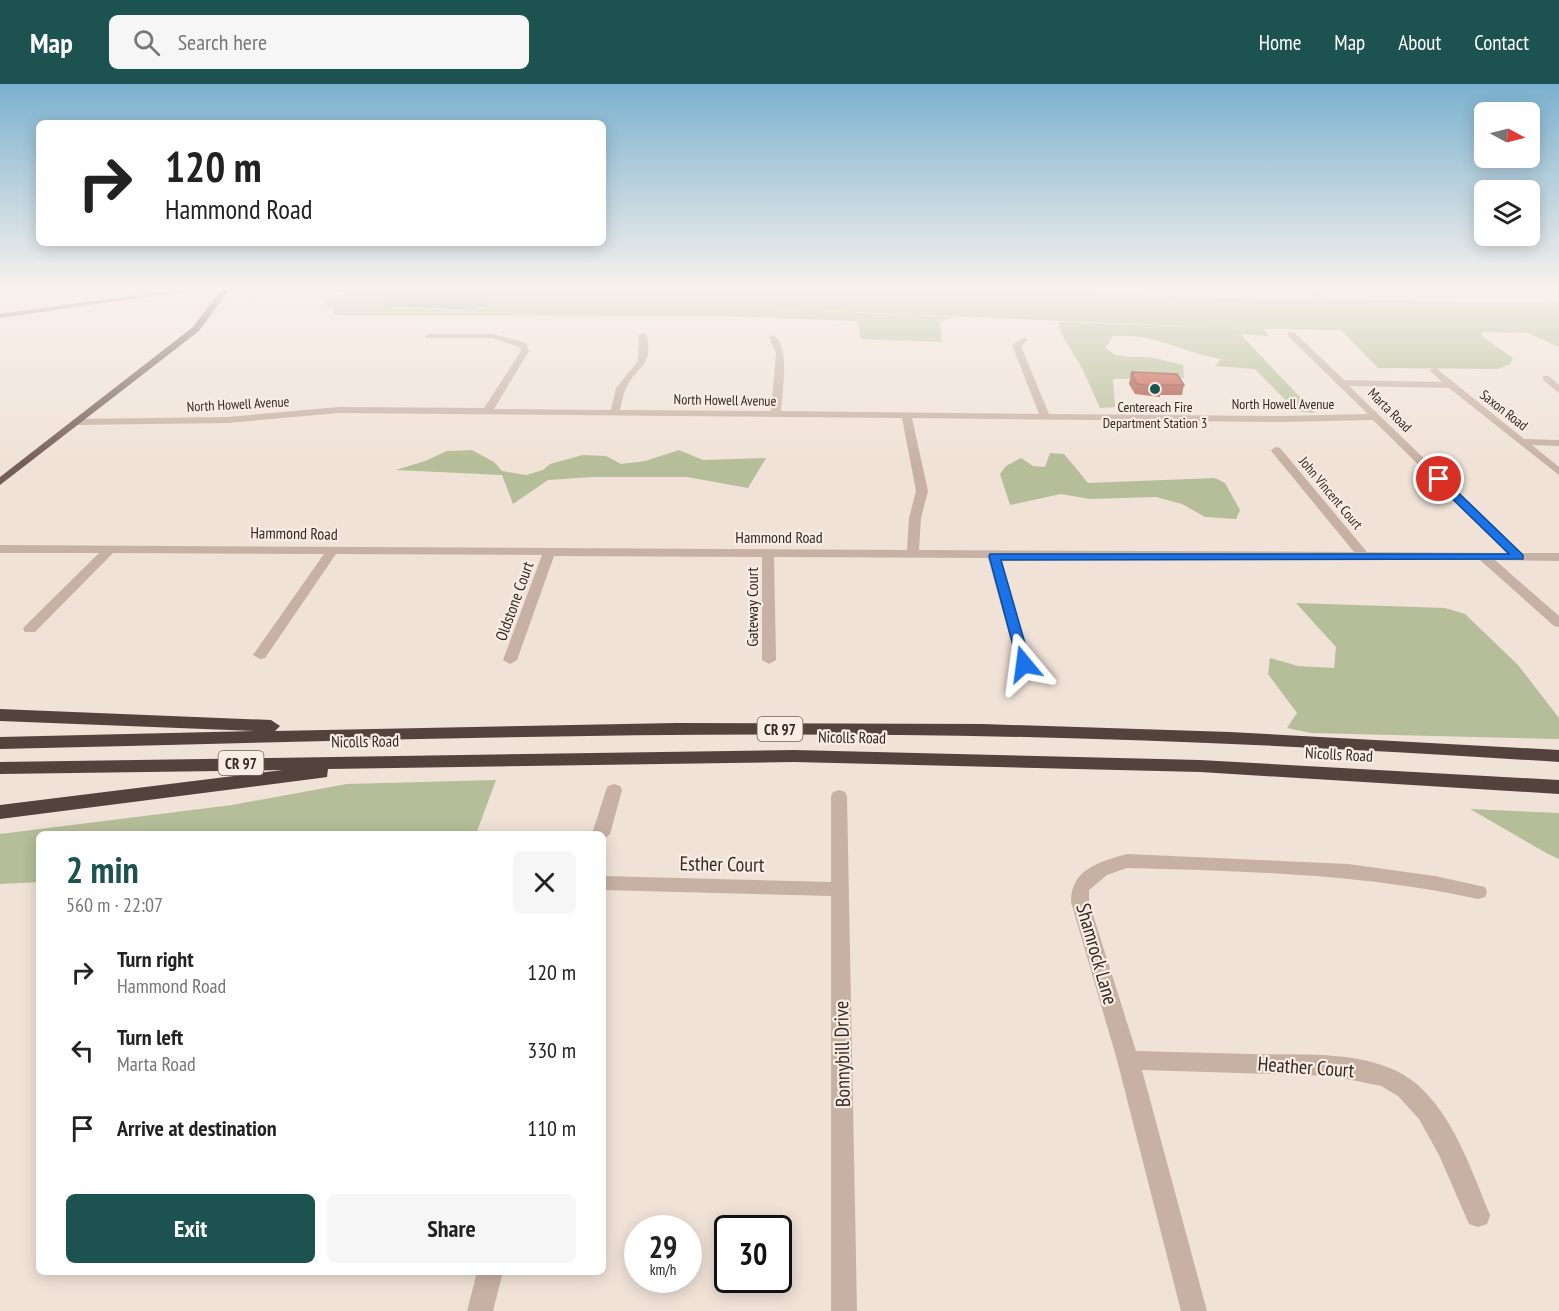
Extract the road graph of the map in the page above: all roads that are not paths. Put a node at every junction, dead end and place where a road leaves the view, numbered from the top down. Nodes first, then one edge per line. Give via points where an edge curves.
1 (172, 347) edge
2 (524, 347) edge
3 (645, 347) edge
4 (777, 347) edge
5 (1017, 347) edge
6 (1305, 347) edge
7 (1432, 370) dead end
8 (1559, 378) edge
9 (1343, 383) junction
10 (1450, 385) junction
11 (1559, 390) edge
12 (488, 410) junction
13 (615, 411) junction
14 (776, 414) junction
15 (906, 414) junction
16 (1045, 416) junction
17 (1374, 417) junction
18 (75, 422) junction
19 (1523, 442) junction
20 (1559, 443) edge
21 (1276, 450) dead end
22 (1559, 472) edge
23 (0, 482) edge
24 (0, 549) edge
25 (110, 549) junction
26 (333, 550) junction
27 (549, 553) junction
28 (914, 553) junction
29 (768, 554) junction
30 (1363, 555) junction
31 (994, 556) junction
32 (1484, 556) junction
33 (1519, 557) junction
34 (1559, 557) edge
35 (1559, 623) edge
36 (30, 629) dead end
37 (260, 655) dead end
38 (510, 660) dead end
39 (769, 660) dead end
40 (1024, 664) dead end
41 (0, 716) edge
42 (429, 734) junction
43 (0, 742) edge
44 (1559, 756) edge
45 (483, 759) junction
46 (0, 768) edge
47 (1559, 787) edge
48 (614, 790) dead end
49 (839, 796) dead end
50 (0, 812) edge
51 (602, 831) edge
52 (606, 883) edge
53 (840, 889) junction
54 (1478, 892) dead end
55 (1128, 1060) junction
56 (1478, 1215) dead end
57 (489, 1275) edge
58 (480, 1311) edge
59 (844, 1311) edge
60 (1194, 1311) edge

1 - 18 main road
2 - 12 street
3 - 13 street via 643,362 622,387
4 - 14 street
5 - 16 street
6 - 9 street, Marta Road
7 - 10 street, Saxon Road
8 - 11 street via 1548,381
9 - 10 street
9 - 17 street, Marta Road
10 - 19 street, Saxon Road
12 - 13 street, North Howell Avenue
12 - 18 street, North Howell Avenue via 339,410 227,420
13 - 14 street, North Howell Avenue
14 - 15 street, North Howell Avenue
15 - 16 street, North Howell Avenue
15 - 28 street via 922,491 915,518
16 - 17 street, North Howell Avenue
17 - 33 street, Marta Road
18 - 23 main road
19 - 20 street
19 - 22 street, Saxon Road
21 - 30 street, John Vincent Court
24 - 25 street, Hammond Road
25 - 26 street, Hammond Road
25 - 36 street
26 - 27 street, Hammond Road
26 - 37 street
27 - 29 street, Hammond Road
27 - 38 street, Oldstone Court
28 - 29 street, Hammond Road
28 - 31 street, Hammond Road
29 - 39 street, Gateway Court
30 - 31 street, Hammond Road
30 - 32 street, Hammond Road
31 - 40 street
32 - 33 street, Hammond Road
32 - 35 street
33 - 34 street, Hammond Road
41 - 42 highway
42 - 43 highway, Nicolls Road / CR 97
42 - 44 highway, Nicolls Road / CR 97 via 802,728 997,730 1294,740
45 - 46 highway, Nicolls Road / CR 97
45 - 47 highway, Nicolls Road / CR 97 via 997,759 1305,771
45 - 50 highway via 310,773
48 - 51 street
49 - 53 street, Bonnybill Drive
52 - 53 street, Esther Court
53 - 59 street, Bonnybill Drive
54 - 55 street, Shamrock Lane via 1319,867 1127,861 1100,870 1080,888 1080,902
55 - 56 street, Heather Court via 1332,1066 1380,1075 1406,1089 1426,1110
55 - 60 street, Shamrock Lane
57 - 58 street

